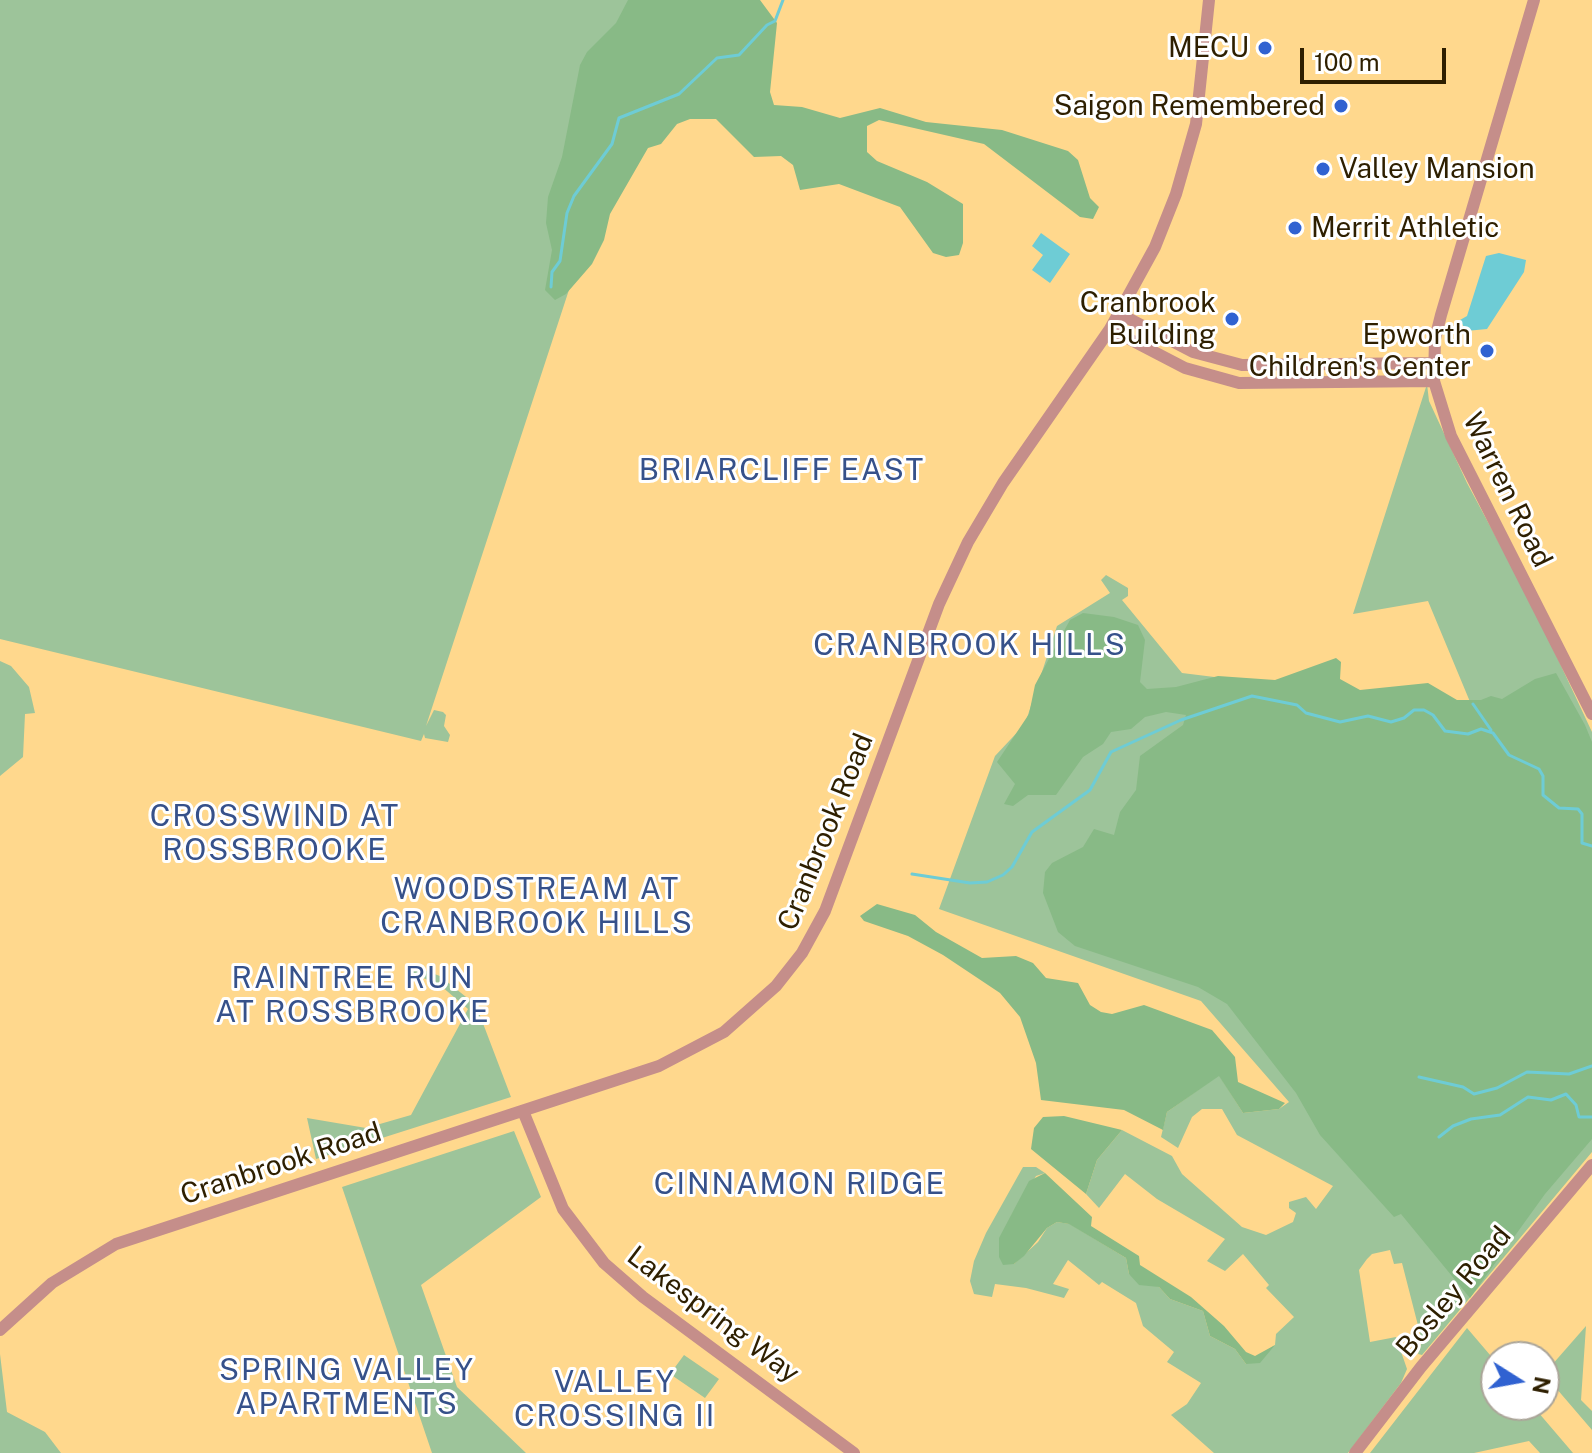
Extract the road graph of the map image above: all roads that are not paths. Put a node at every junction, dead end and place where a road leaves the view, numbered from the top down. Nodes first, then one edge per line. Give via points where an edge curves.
1 (1209, 0) edge
2 (1534, 0) edge
3 (1120, 314) junction
4 (1110, 329) junction
5 (1433, 363) junction
6 (1434, 381) junction
7 (1592, 714) edge
8 (523, 1111) junction
9 (1592, 1165) edge
10 (0, 1330) edge
11 (854, 1453) edge
12 (1355, 1453) edge

1 - 3 street, Cranbrook Road via 1202,90 1187,160 1155,247
2 - 5 street, Warren Road via 1441,315
3 - 4 street, Cranbrook Road
3 - 5 street via 1193,352 1242,365
4 - 6 street via 1185,368 1239,383
4 - 8 street, Cranbrook Road via 1003,483 950,579 834,889 794,964 741,1019 692,1052
5 - 6 street, Warren Road
6 - 7 street, Warren Road via 1451,436
8 - 10 street, Cranbrook Road via 124,1241 69,1271
8 - 11 street, Lakespring Way via 563,1209 604,1263
9 - 12 street, Bosley Road

